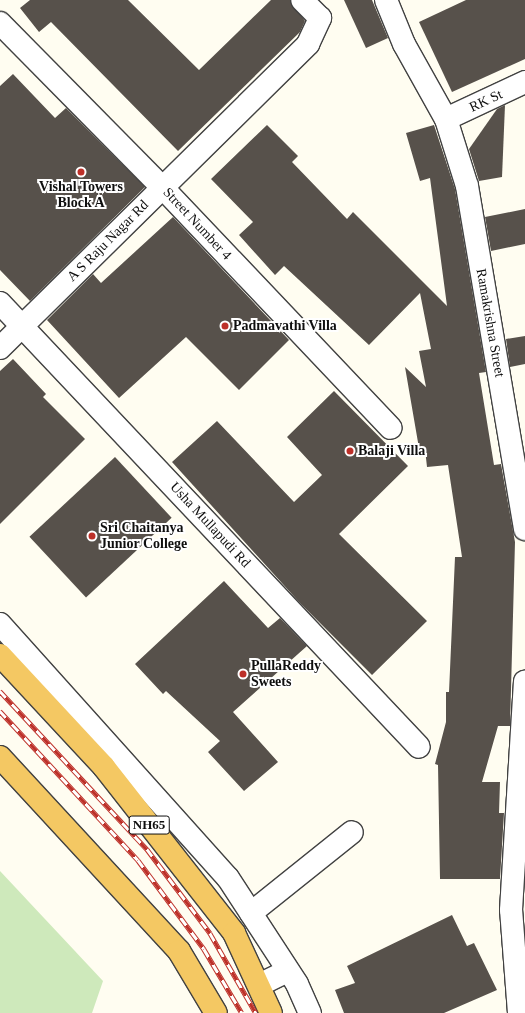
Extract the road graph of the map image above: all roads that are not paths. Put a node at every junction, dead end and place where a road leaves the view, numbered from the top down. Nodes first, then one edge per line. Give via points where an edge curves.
1 (302, 0) edge
2 (386, 0) edge
3 (0, 23) edge
4 (525, 82) edge
5 (446, 119) junction
6 (162, 187) junction
7 (0, 303) edge
8 (24, 326) junction
9 (0, 348) edge
10 (391, 428) dead end
11 (525, 529) edge
12 (0, 624) edge
13 (0, 655) edge
14 (525, 681) edge
15 (419, 747) dead end
16 (0, 757) edge
17 (523, 764) edge
18 (352, 832) dead end
19 (518, 911) edge
20 (251, 913) junction
21 (288, 971) junction
22 (258, 985) junction
23 (216, 1013) edge
24 (271, 1013) edge
25 (310, 1013) edge
26 (519, 1013) edge

1 - 6 street, A S Raju Nagar Rd via 320,18 316,32
2 - 5 street, Ramakrishna Street via 404,44
3 - 6 street, Street Number 4
4 - 5 street, RK St
5 - 11 street, Ramakrishna Street via 467,186
6 - 8 street, A S Raju Nagar Rd
6 - 10 street, Street Number 4
7 - 8 street, Usha Mullapudi Rd
8 - 9 street, A S Raju Nagar Rd
8 - 15 street, Usha Mullapudi Rd
12 - 20 street via 228,878
13 - 22 highway, NH65 via 104,767 215,908 234,933
14 - 17 street
16 - 23 highway via 179,951
17 - 19 street
18 - 20 street
19 - 26 street
20 - 21 street
21 - 22 street
21 - 25 street
22 - 24 highway, NH65

